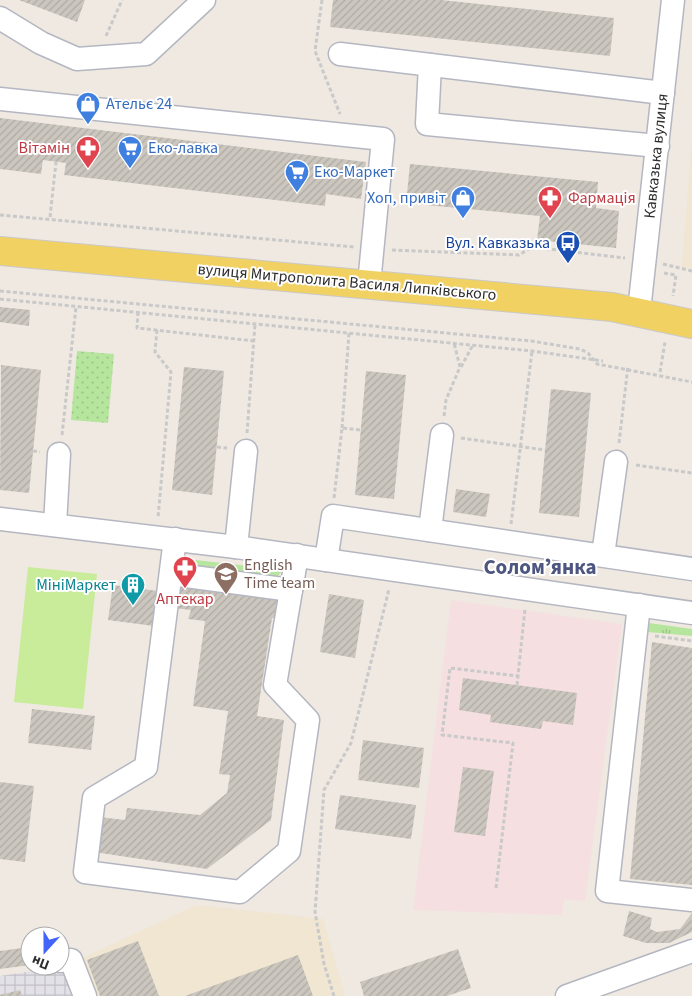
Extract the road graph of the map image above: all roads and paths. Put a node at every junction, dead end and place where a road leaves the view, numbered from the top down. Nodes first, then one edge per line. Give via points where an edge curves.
1 (122, 0) edge
2 (204, 0) edge
3 (673, 0) edge
4 (0, 18) edge
5 (340, 54) dead end
6 (97, 57) junction
7 (430, 65) junction
8 (663, 93) junction
9 (0, 100) edge
10 (658, 146) junction
11 (56, 162) dead end
12 (0, 215) edge
13 (50, 216) dead end
14 (373, 249) junction
15 (0, 251) edge
16 (644, 261) junction
17 (692, 271) edge
18 (369, 284) junction
19 (0, 291) edge
20 (0, 299) edge
21 (76, 307) junction
22 (639, 311) junction
23 (138, 312) junction
24 (255, 324) junction
25 (692, 324) edge
26 (157, 330) junction
27 (349, 333) junction
28 (254, 341) junction
29 (454, 343) junction
30 (474, 345) junction
31 (532, 351) junction
32 (593, 360) junction
33 (603, 361) dead end
34 (460, 367) junction
35 (628, 368) junction
36 (692, 382) edge
37 (342, 428) junction
38 (361, 430) dead end
39 (442, 435) junction
40 (520, 446) junction
41 (216, 447) dead end
42 (545, 450) dead end
43 (33, 451) dead end
44 (246, 451) junction
45 (59, 454) junction
46 (616, 462) junction
47 (692, 473) edge
48 (332, 516) junction
49 (0, 519) edge
50 (55, 525) junction
51 (430, 530) junction
52 (166, 538) junction
53 (509, 542) junction
54 (236, 547) junction
55 (297, 555) junction
56 (603, 555) junction
57 (326, 560) junction
58 (394, 569) junction
59 (692, 569) edge
60 (171, 574) junction
61 (528, 589) junction
62 (291, 590) junction
63 (639, 605) junction
64 (692, 612) edge
65 (518, 676) junction
66 (517, 685) dead end
67 (496, 888) dead end
68 (692, 900) edge
69 (692, 951) edge
70 (70, 960) edge
71 (85, 996) edge
72 (334, 996) edge
73 (567, 996) edge

1 - 6 path
2 - 6 street via 146,54
3 - 8 street, Кавказька вулиця
4 - 6 street via 41,43 77,58
5 - 7 street
7 - 8 street
7 - 10 street via 427,124
8 - 10 street, Кавказька вулиця
9 - 14 street via 383,139
10 - 16 street, Кавказька вулиця
11 - 13 path
12 - 14 path
14 - 16 path via 519,255 532,247
14 - 18 street
15 - 18 main road, вулиця Митрополита Василя Липківського
16 - 17 path
16 - 22 street, Кавказька вулиця
18 - 22 main road, вулиця Митрополита Василя Липківського
19 - 32 path via 531,341 580,350
20 - 21 path
21 - 23 path
21 - 45 path
22 - 25 main road, вулиця Митрополита Василя Липківського
23 - 24 path
23 - 26 path via 137,328
24 - 27 path
24 - 28 path
26 - 28 path
26 - 52 path via 156,352 171,372
27 - 29 path
27 - 37 path
28 - 44 path
29 - 30 path
29 - 34 path
30 - 31 path
30 - 34 path
31 - 32 path
31 - 40 path
32 - 33 path
32 - 35 path via 597,364
34 - 39 path via 446,400
35 - 36 path
35 - 46 path
37 - 38 path
37 - 48 path
39 - 40 path
39 - 51 street
40 - 42 path
40 - 53 path
41 - 44 path
43 - 45 path
44 - 54 street
45 - 50 street
46 - 47 path
46 - 56 street
48 - 51 street
48 - 57 street
49 - 50 street
50 - 52 street
51 - 53 street
52 - 54 street
52 - 60 street
53 - 56 street
54 - 55 street
55 - 57 street
55 - 62 street
56 - 59 street
57 - 58 street
58 - 61 street
58 - 72 path via 351,742 324,790 315,912 324,964
60 - 62 street
60 - 62 street via 146,767 94,798 85,872 240,892 289,851 308,720 275,685
61 - 63 street
61 - 65 path
63 - 64 street
63 - 68 street via 607,891
65 - 66 path
65 - 67 path via 450,668 442,735 513,743
69 - 73 street
70 - 71 street

